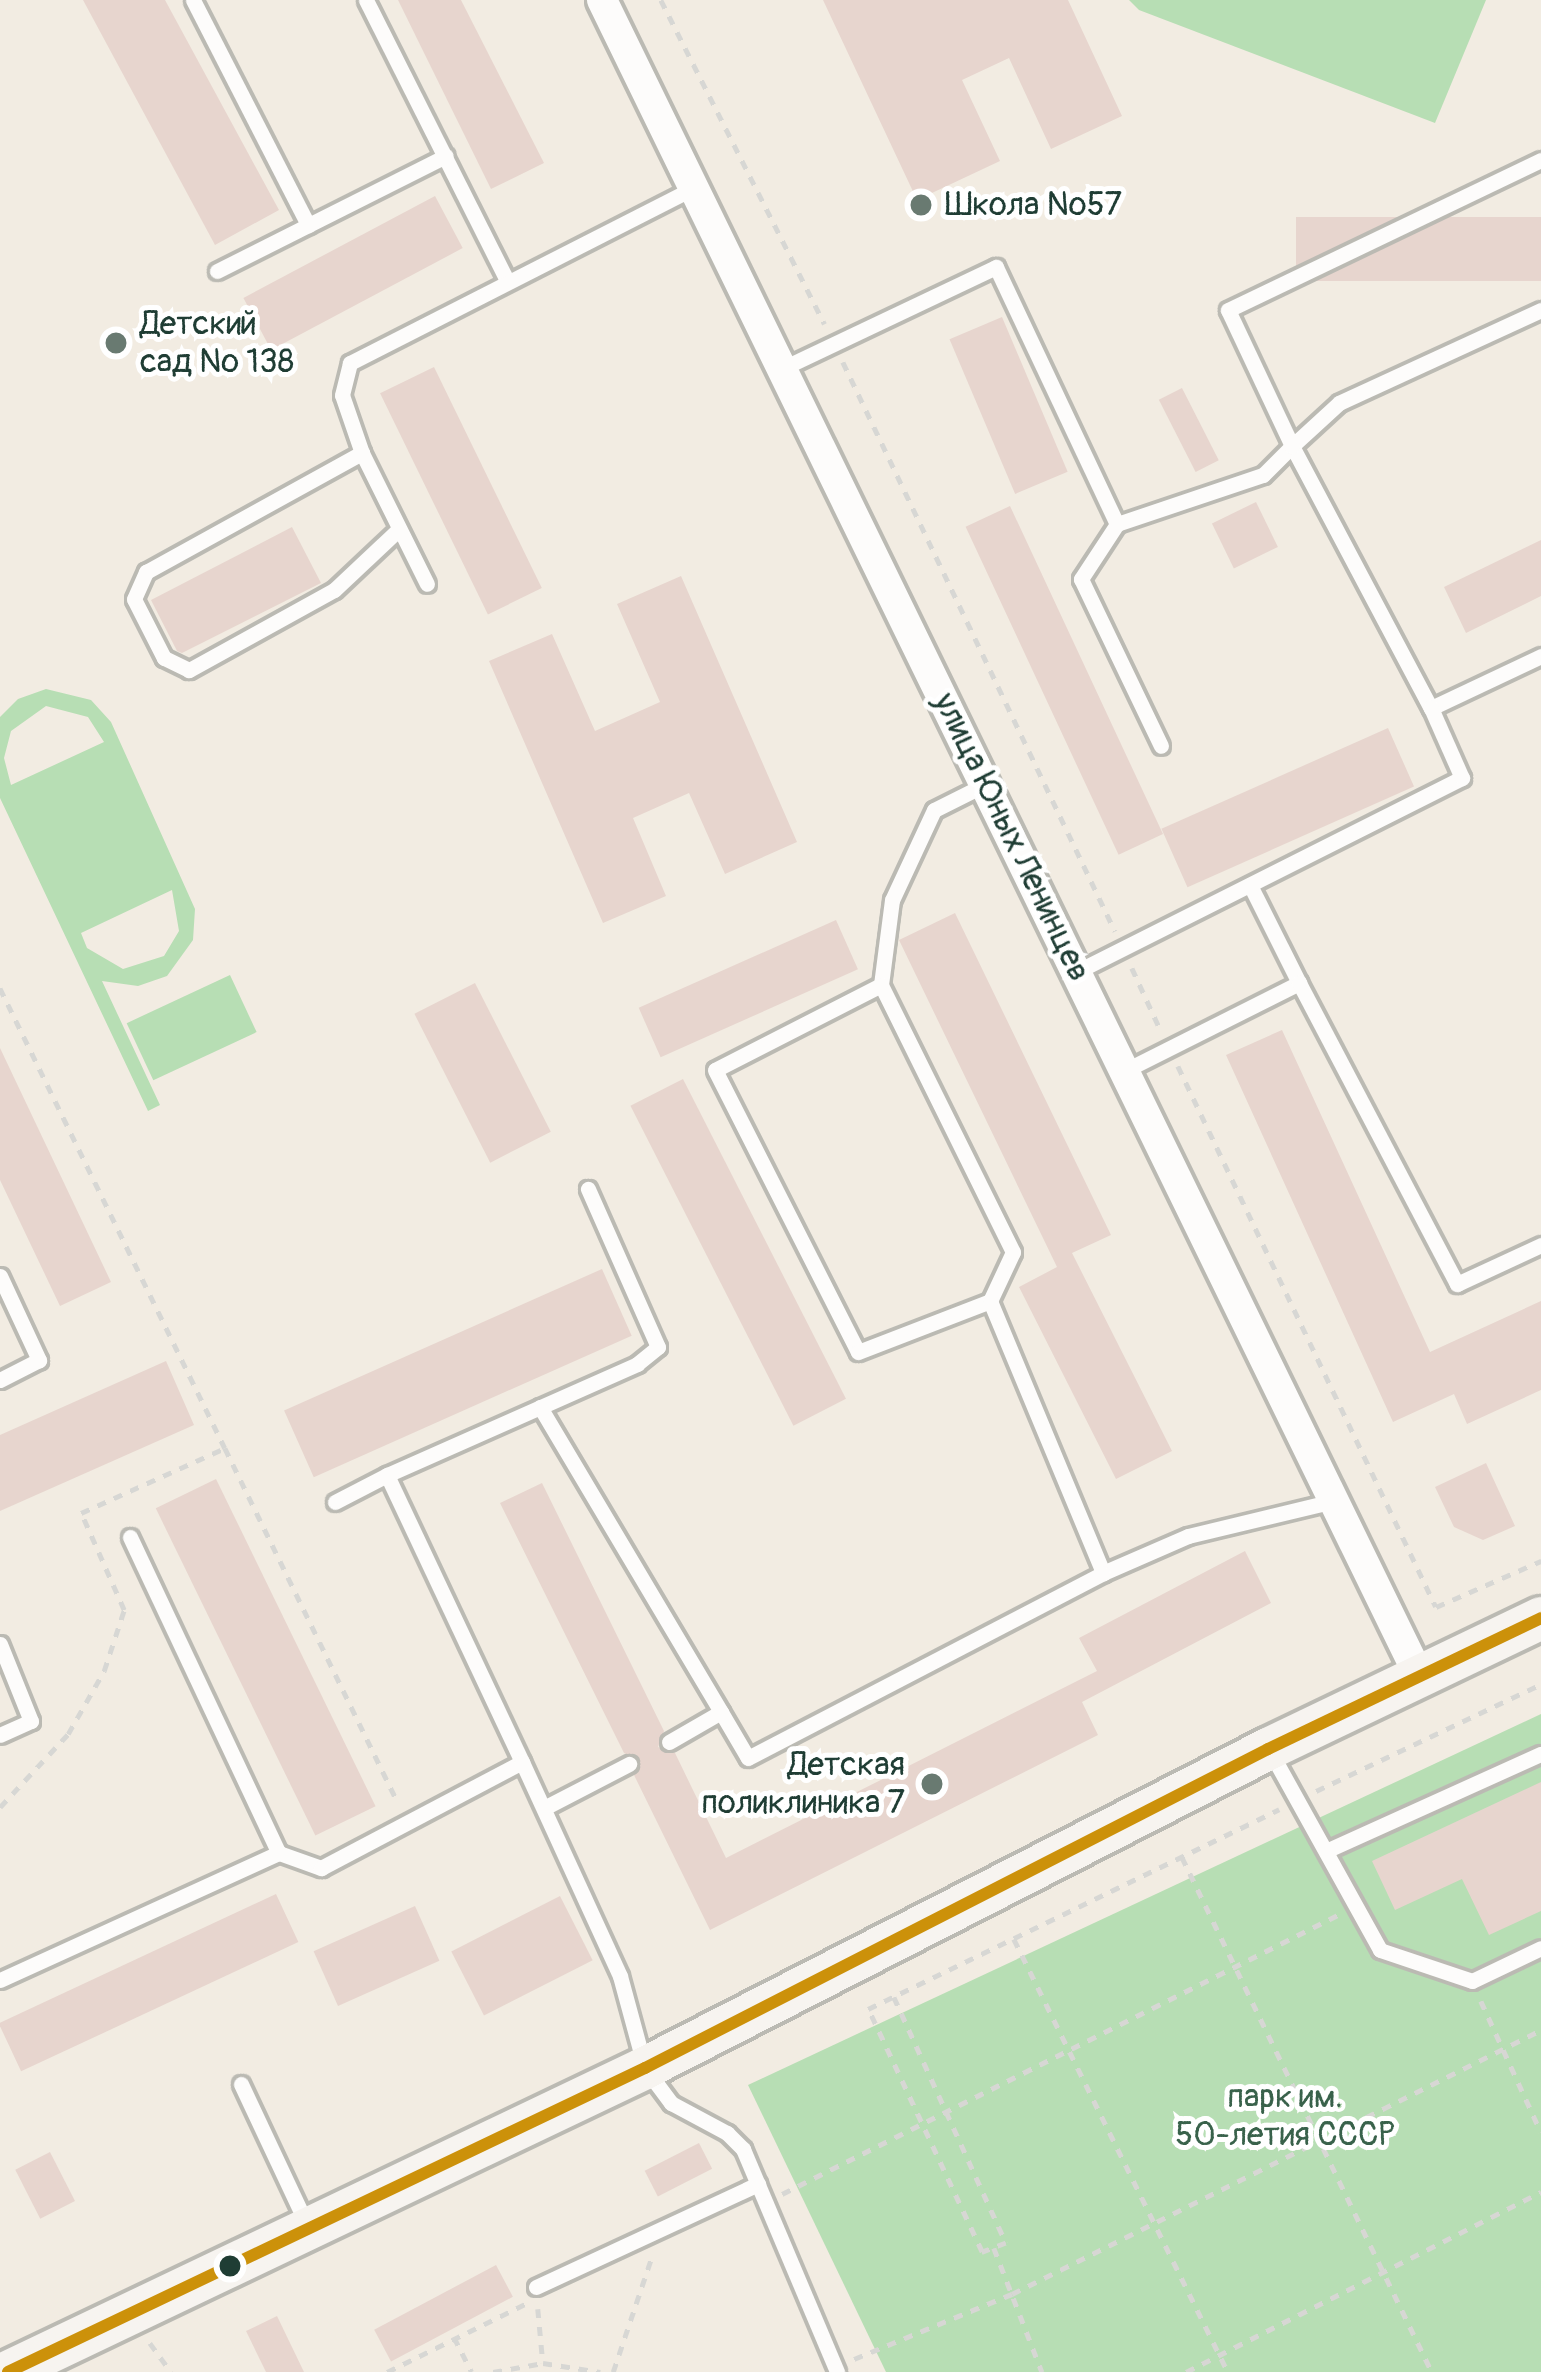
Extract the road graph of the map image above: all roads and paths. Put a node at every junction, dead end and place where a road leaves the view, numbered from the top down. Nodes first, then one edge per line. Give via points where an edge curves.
1 (193, 0) edge
2 (366, 0) edge
3 (602, 0) edge
4 (661, 0) edge
5 (446, 156) junction
6 (1541, 160) edge
7 (694, 188) junction
8 (308, 225) junction
9 (217, 271) dead end
10 (507, 280) junction
11 (1541, 310) edge
12 (834, 342) junction
13 (781, 369) junction
14 (1292, 446) junction
15 (362, 453) junction
16 (1117, 524) junction
17 (399, 529) junction
18 (427, 584) dead end
19 (1541, 656) edge
20 (1431, 708) junction
21 (1161, 746) dead end
22 (986, 784) junction
23 (1250, 885) junction
24 (1123, 949) junction
25 (1078, 971) junction
26 (1299, 983) junction
27 (881, 985) junction
28 (0, 988) edge
29 (1170, 1048) junction
30 (1126, 1070) junction
31 (588, 1189) dead end
32 (1541, 1245) edge
33 (0, 1276) edge
34 (990, 1301) junction
35 (0, 1379) edge
36 (539, 1407) junction
37 (225, 1448) junction
38 (387, 1475) junction
39 (335, 1502) dead end
40 (1330, 1502) junction
41 (130, 1538) dead end
42 (1541, 1561) edge
43 (1103, 1573) junction
44 (1541, 1618) edge
45 (0, 1644) edge
46 (1419, 1676) junction
47 (1541, 1684) edge
48 (721, 1712) junction
49 (0, 1735) edge
50 (670, 1742) dead end
51 (1268, 1748) junction
52 (1541, 1754) edge
53 (522, 1762) junction
54 (629, 1764) dead end
55 (1298, 1800) junction
56 (0, 1807) edge
57 (544, 1808) junction
58 (408, 1822) junction
59 (1328, 1850) junction
60 (279, 1853) junction
61 (1182, 1857) junction
62 (1357, 1905) junction
63 (1014, 1939) junction
64 (1541, 1948) edge
65 (1235, 1966) junction
66 (0, 1980) edge
67 (1472, 1981) junction
68 (894, 1997) junction
69 (1541, 2030) edge
70 (1069, 2049) junction
71 (1503, 2049) junction
72 (645, 2068) junction
73 (241, 2084) dead end
74 (945, 2111) junction
75 (922, 2123) junction
76 (1541, 2132) edge
77 (1320, 2140) junction
78 (758, 2183) junction
79 (1541, 2192) edge
80 (766, 2202) junction
81 (1154, 2223) junction
82 (310, 2230) junction
83 (655, 2232) junction
84 (994, 2248) junction
85 (1383, 2272) junction
86 (536, 2287) dead end
87 (1012, 2294) junction
88 (143, 2334) dead end
89 (454, 2337) junction
90 (1220, 2355) junction
91 (543, 2363) junction
92 (836, 2370) edge
93 (8, 2372) edge
94 (171, 2372) edge
95 (387, 2372) edge
96 (472, 2372) edge
97 (493, 2372) edge
98 (600, 2372) edge
99 (613, 2372) edge
100 (1042, 2372) edge
101 (1186, 2372) edge
102 (1228, 2372) edge
103 (1432, 2372) edge

1 - 8 lane
2 - 5 lane
3 - 7 street, улица Юных Ленинцев
4 - 12 path
5 - 8 lane
5 - 10 lane
6 - 14 lane via 1228,310
7 - 10 lane
7 - 13 street, улица Юных Ленинцев
8 - 9 lane
10 - 15 lane via 350,363 342,395
11 - 14 lane via 1339,404
12 - 13 lane
12 - 16 lane via 996,267
12 - 24 path
13 - 22 street, улица Юных Ленинцев
14 - 16 lane via 1263,476
14 - 20 lane
15 - 17 lane
15 - 17 lane via 146,572 134,599 164,658 189,670 334,590
16 - 21 lane via 1081,579
17 - 18 lane
19 - 20 lane
20 - 23 lane via 1462,778
22 - 25 street, улица Юных Ленинцев
22 - 27 lane via 934,810 892,900
23 - 24 lane
23 - 26 lane
24 - 25 lane
24 - 29 path
25 - 30 street, улица Юных Ленинцев
26 - 29 lane
26 - 32 lane via 1457,1284
27 - 34 lane via 1013,1252
27 - 34 lane via 716,1070 858,1352
28 - 37 path
29 - 30 lane
29 - 42 path via 1436,1607
30 - 40 street, улица Юных Ленинцев
31 - 36 lane via 658,1347 638,1364
33 - 35 lane via 40,1360
34 - 43 lane
36 - 38 lane
36 - 48 lane
37 - 56 path via 81,1513 124,1610 104,1671 68,1734
37 - 58 path
38 - 39 lane
38 - 53 lane
40 - 43 lane via 1188,1536
40 - 46 street, улица Юных Ленинцев
41 - 60 lane
43 - 48 lane via 748,1758
44 - 46 street
45 - 49 lane via 31,1721
46 - 51 street
47 - 55 path
48 - 50 lane
51 - 55 lane
51 - 72 street
52 - 59 lane
53 - 57 lane
53 - 58 lane
54 - 57 lane
55 - 59 lane
55 - 61 path
57 - 72 lane via 620,1976
58 - 60 lane via 321,1868
59 - 62 lane
60 - 66 lane
61 - 63 path
61 - 65 path
62 - 65 path
62 - 67 lane via 1380,1950
63 - 68 path
63 - 70 path
64 - 67 lane
65 - 70 path
65 - 77 path
67 - 71 path
68 - 74 path
68 - 75 path via 868,2009
69 - 71 path
70 - 74 path
70 - 81 path
71 - 76 path
71 - 77 path
72 - 78 lane via 671,2103 727,2132
72 - 82 street
73 - 82 lane
74 - 75 path
74 - 84 path via 1006,2243
75 - 80 path
75 - 84 path via 982,2252
77 - 81 path
77 - 85 path
78 - 80 lane
78 - 83 lane
79 - 85 path
80 - 92 lane
81 - 87 path
81 - 90 path
82 - 93 street
83 - 86 lane
83 - 99 path
84 - 87 path
85 - 90 path
85 - 103 path
87 - 92 path
87 - 100 path
88 - 94 path
89 - 91 path via 537,2298
89 - 95 path
89 - 96 path
90 - 101 path
90 - 102 path
91 - 97 path
91 - 98 path

